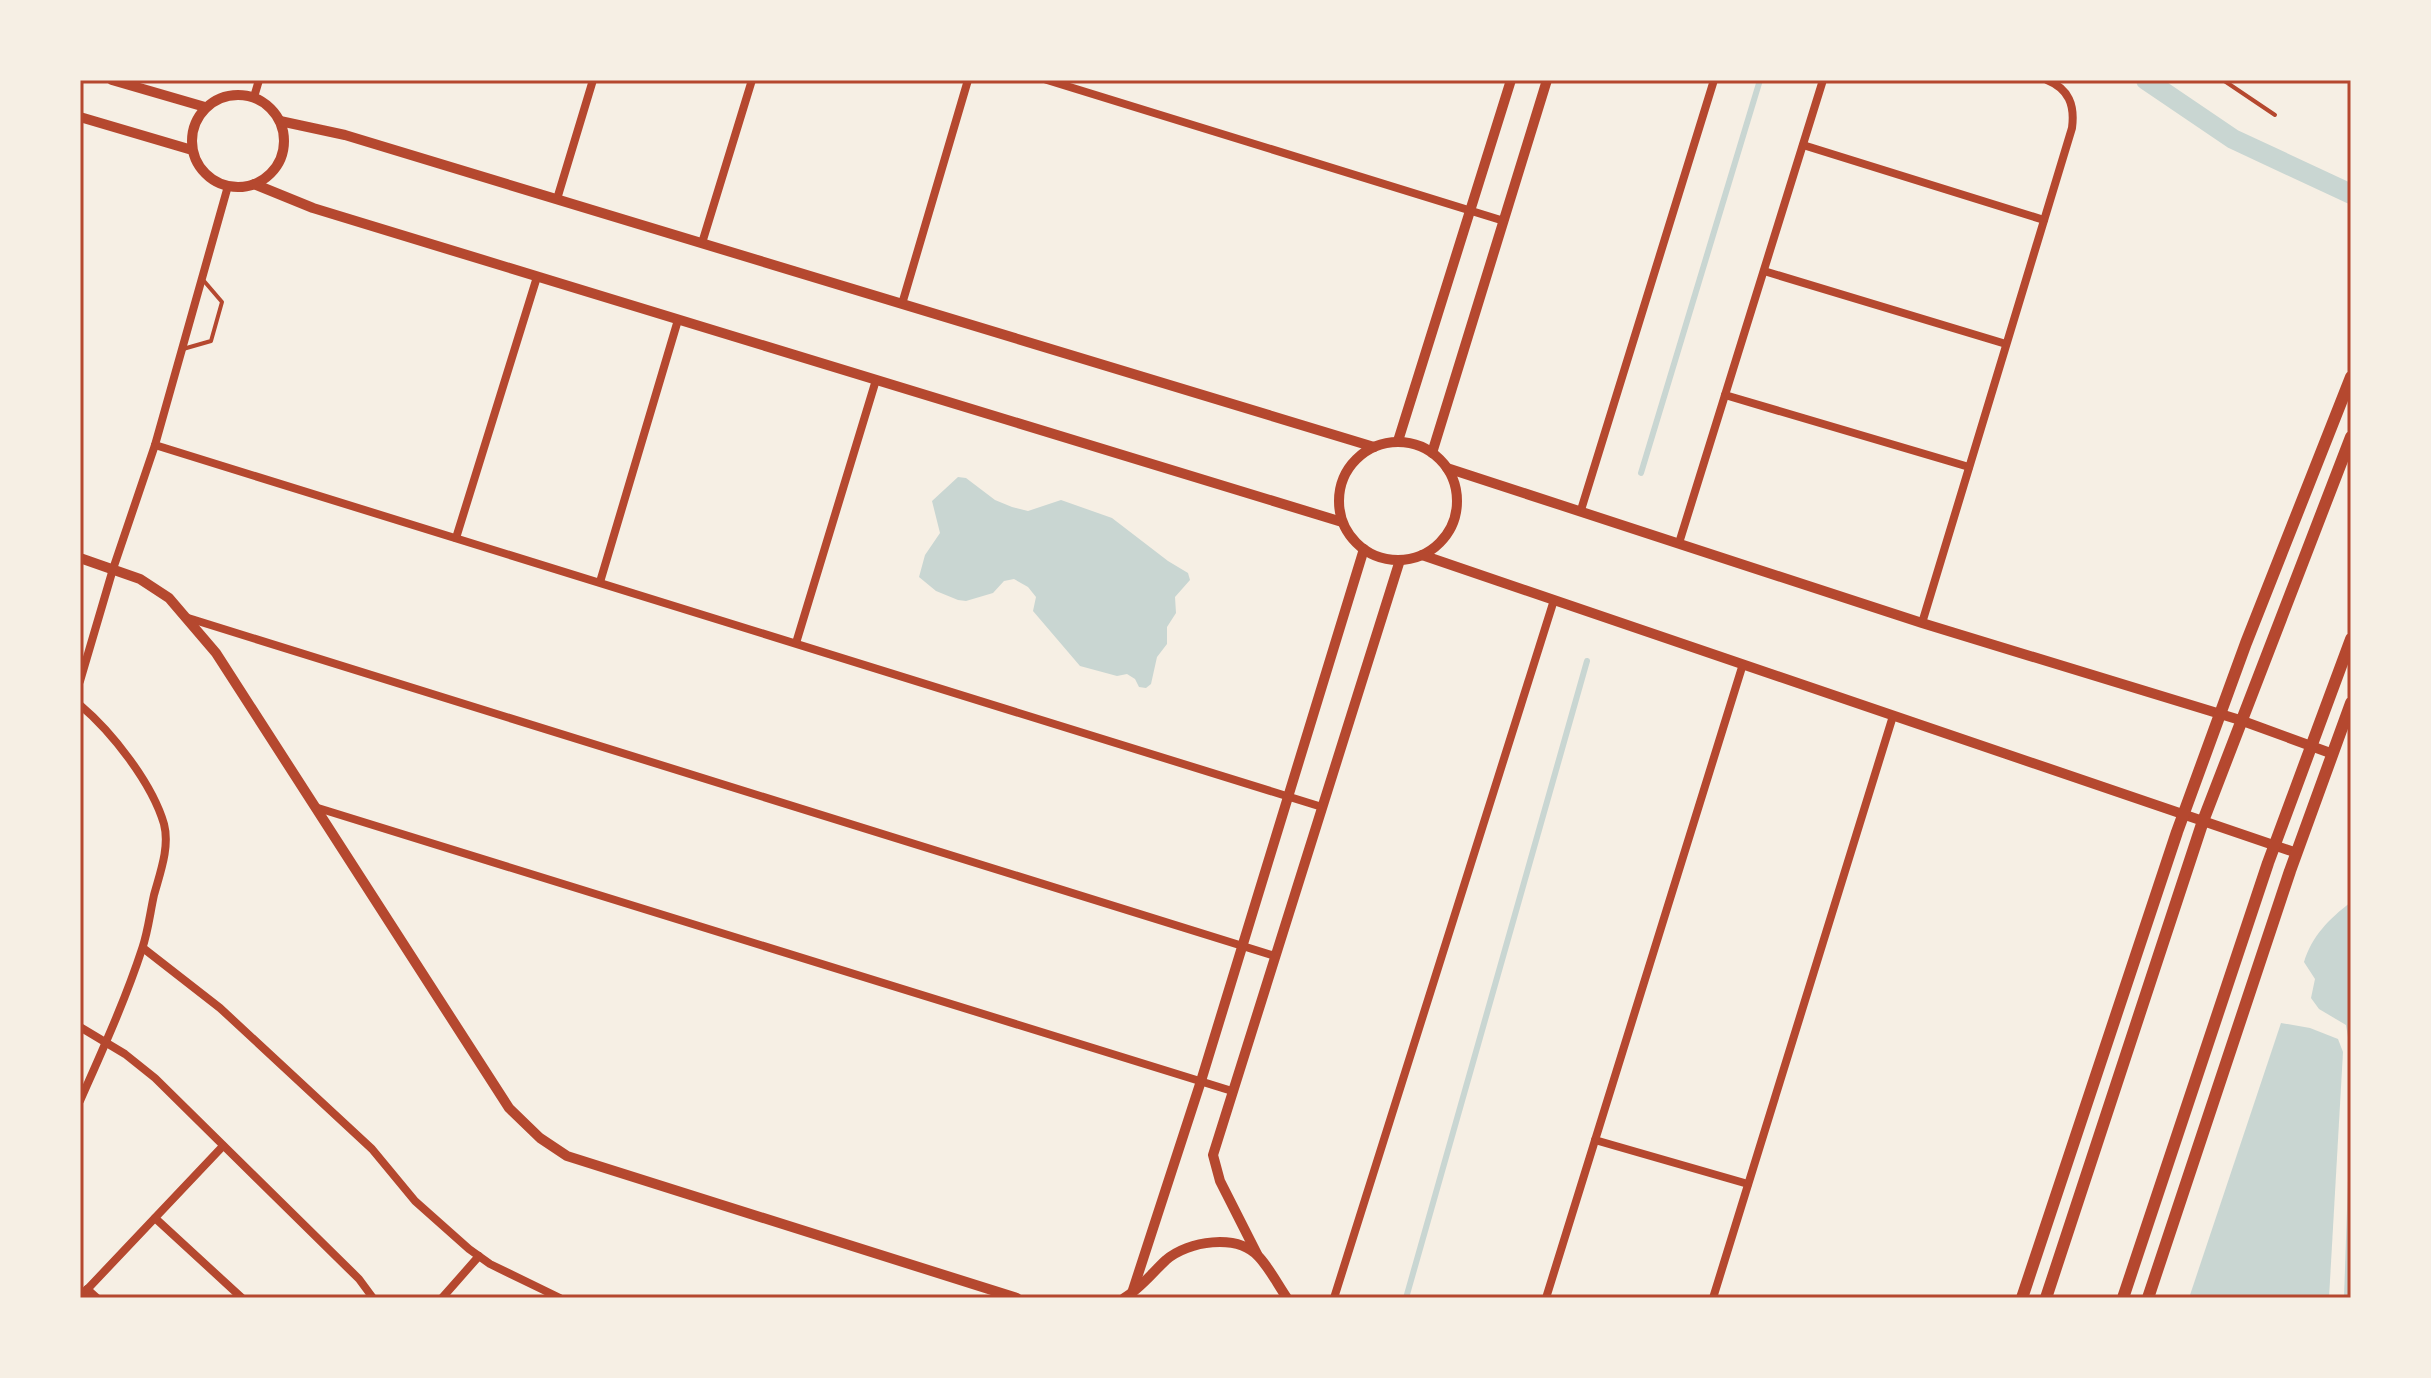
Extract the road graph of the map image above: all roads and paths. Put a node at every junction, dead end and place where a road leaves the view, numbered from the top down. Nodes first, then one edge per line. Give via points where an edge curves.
1 (112, 80) edge
2 (259, 80) edge
3 (593, 80) edge
4 (752, 80) edge
5 (968, 80) edge
6 (1047, 80) edge
7 (1511, 80) edge
8 (1547, 80) edge
9 (1714, 80) edge
10 (1823, 80) edge
11 (2047, 80) edge
12 (2223, 80) edge
13 (254, 97) junction
14 (205, 107) junction
15 (2275, 115) dead end
16 (80, 117) edge
17 (280, 121) junction
18 (1803, 145) junction
19 (192, 150) junction
20 (254, 184) junction
21 (228, 186) junction
22 (557, 199) junction
23 (1471, 211) junction
24 (2044, 220) junction
25 (1504, 221) junction
26 (702, 243) junction
27 (1764, 271) junction
28 (537, 277) junction
29 (203, 281) junction
30 (902, 304) junction
31 (678, 320) junction
32 (2006, 344) junction
33 (183, 349) junction
34 (2351, 377) edge
35 (876, 380) junction
36 (1725, 395) junction
37 (2351, 437) edge
38 (1398, 441) junction
39 (155, 445) junction
40 (1374, 447) junction
41 (1432, 453) junction
42 (1969, 467) junction
43 (1447, 468) junction
44 (1581, 510) junction
45 (1342, 522) junction
46 (456, 538) junction
47 (1679, 543) junction
48 (1364, 549) junction
49 (1422, 555) junction
50 (80, 558) edge
51 (1400, 560) junction
52 (113, 569) junction
53 (600, 582) junction
54 (1554, 600) junction
55 (185, 617) junction
56 (1922, 623) junction
57 (2351, 639) edge
58 (796, 643) junction
59 (1743, 664) junction
60 (80, 681) edge
61 (2351, 703) edge
62 (80, 705) edge
63 (2220, 714) junction
64 (1893, 716) junction
65 (2240, 720) junction
66 (2311, 745) junction
67 (2333, 754) junction
68 (1288, 796) junction
69 (1322, 807) junction
70 (318, 808) junction
71 (2184, 815) junction
72 (2203, 821) junction
73 (2275, 845) junction
74 (2297, 853) junction
75 (1242, 946) junction
76 (143, 948) junction
77 (1275, 956) junction
78 (80, 1027) edge
79 (107, 1043) junction
80 (1201, 1081) junction
81 (1232, 1091) junction
82 (80, 1101) edge
83 (1595, 1140) junction
84 (223, 1146) junction
85 (1748, 1184) junction
86 (155, 1218) junction
87 (1257, 1254) junction
88 (479, 1256) junction
89 (87, 1289) junction
90 (1128, 1296) edge
91 (80, 1297) edge
92 (97, 1298) edge
93 (242, 1298) edge
94 (373, 1298) edge
95 (442, 1298) edge
96 (560, 1298) edge
97 (1017, 1298) edge
98 (1287, 1298) edge
99 (1334, 1298) edge
100 (1546, 1298) edge
101 (1713, 1298) edge
102 (2022, 1298) edge
103 (2046, 1298) edge
104 (2123, 1298) edge
105 (2148, 1298) edge

1 - 14 street
2 - 13 street
3 - 22 street
4 - 26 street
5 - 30 street
6 - 23 street
7 - 23 street
8 - 25 street
9 - 44 street
10 - 18 street
11 - 24 street via 2068,96 2074,110
12 - 15 lane
13 - 14 street via 231,94
13 - 17 street
14 - 19 street via 191,133
16 - 19 street
17 - 20 street via 284,151 268,176
17 - 22 street via 345,135
18 - 24 street
18 - 27 street
19 - 21 street via 208,177
20 - 21 street
20 - 28 street via 313,208
21 - 29 street
22 - 26 street
23 - 25 street
23 - 38 street
24 - 32 street
25 - 41 street
26 - 30 street
27 - 32 street
27 - 36 street
28 - 31 street
28 - 46 street
29 - 33 street
29 - 33 lane via 222,302 211,341
30 - 40 street
31 - 35 street
31 - 53 street
32 - 42 street
33 - 39 street
34 - 63 main road
35 - 45 street
35 - 58 street
36 - 42 street
36 - 47 street
37 - 65 main road
38 - 40 street
38 - 41 street
39 - 46 street
39 - 52 street
40 - 45 street via 1350,465 1341,484
41 - 43 street
42 - 56 street
43 - 44 street
43 - 49 street via 1457,493 1457,512 1438,545
44 - 47 street
45 - 48 street
46 - 53 street
47 - 56 street
48 - 51 street
48 - 68 street
49 - 51 street
49 - 54 street
50 - 52 street
51 - 69 street
52 - 55 street via 169,598
52 - 60 street
53 - 58 street
54 - 59 street
54 - 99 street
55 - 70 street via 216,653
55 - 75 street
56 - 63 street
57 - 66 main road
58 - 68 street
59 - 64 street
59 - 83 street
61 - 67 main road
62 - 76 street via 122,751 164,825 163,864
63 - 65 street
63 - 71 main road
64 - 71 street
64 - 85 street
65 - 66 street
65 - 72 main road
66 - 67 street
66 - 73 main road
67 - 74 main road
68 - 69 street
68 - 75 street
69 - 77 street
70 - 80 street
70 - 97 street via 509,1108 540,1138 567,1156
71 - 72 street
71 - 102 main road
72 - 73 street
72 - 103 main road
73 - 74 street
73 - 104 main road
74 - 105 main road
75 - 77 street
75 - 80 street
76 - 79 street
76 - 88 street via 220,1008 372,1149 415,1201
77 - 81 street
78 - 79 street
79 - 82 street
79 - 84 street via 155,1078
80 - 81 street
80 - 90 street
81 - 87 street via 1213,1155
83 - 85 street
83 - 100 street
84 - 86 street
84 - 94 street
85 - 101 street
86 - 89 street
86 - 93 street
87 - 90 street via 1237,1244 1185,1248
87 - 98 street
88 - 95 street
88 - 96 street
89 - 91 street
89 - 92 street

